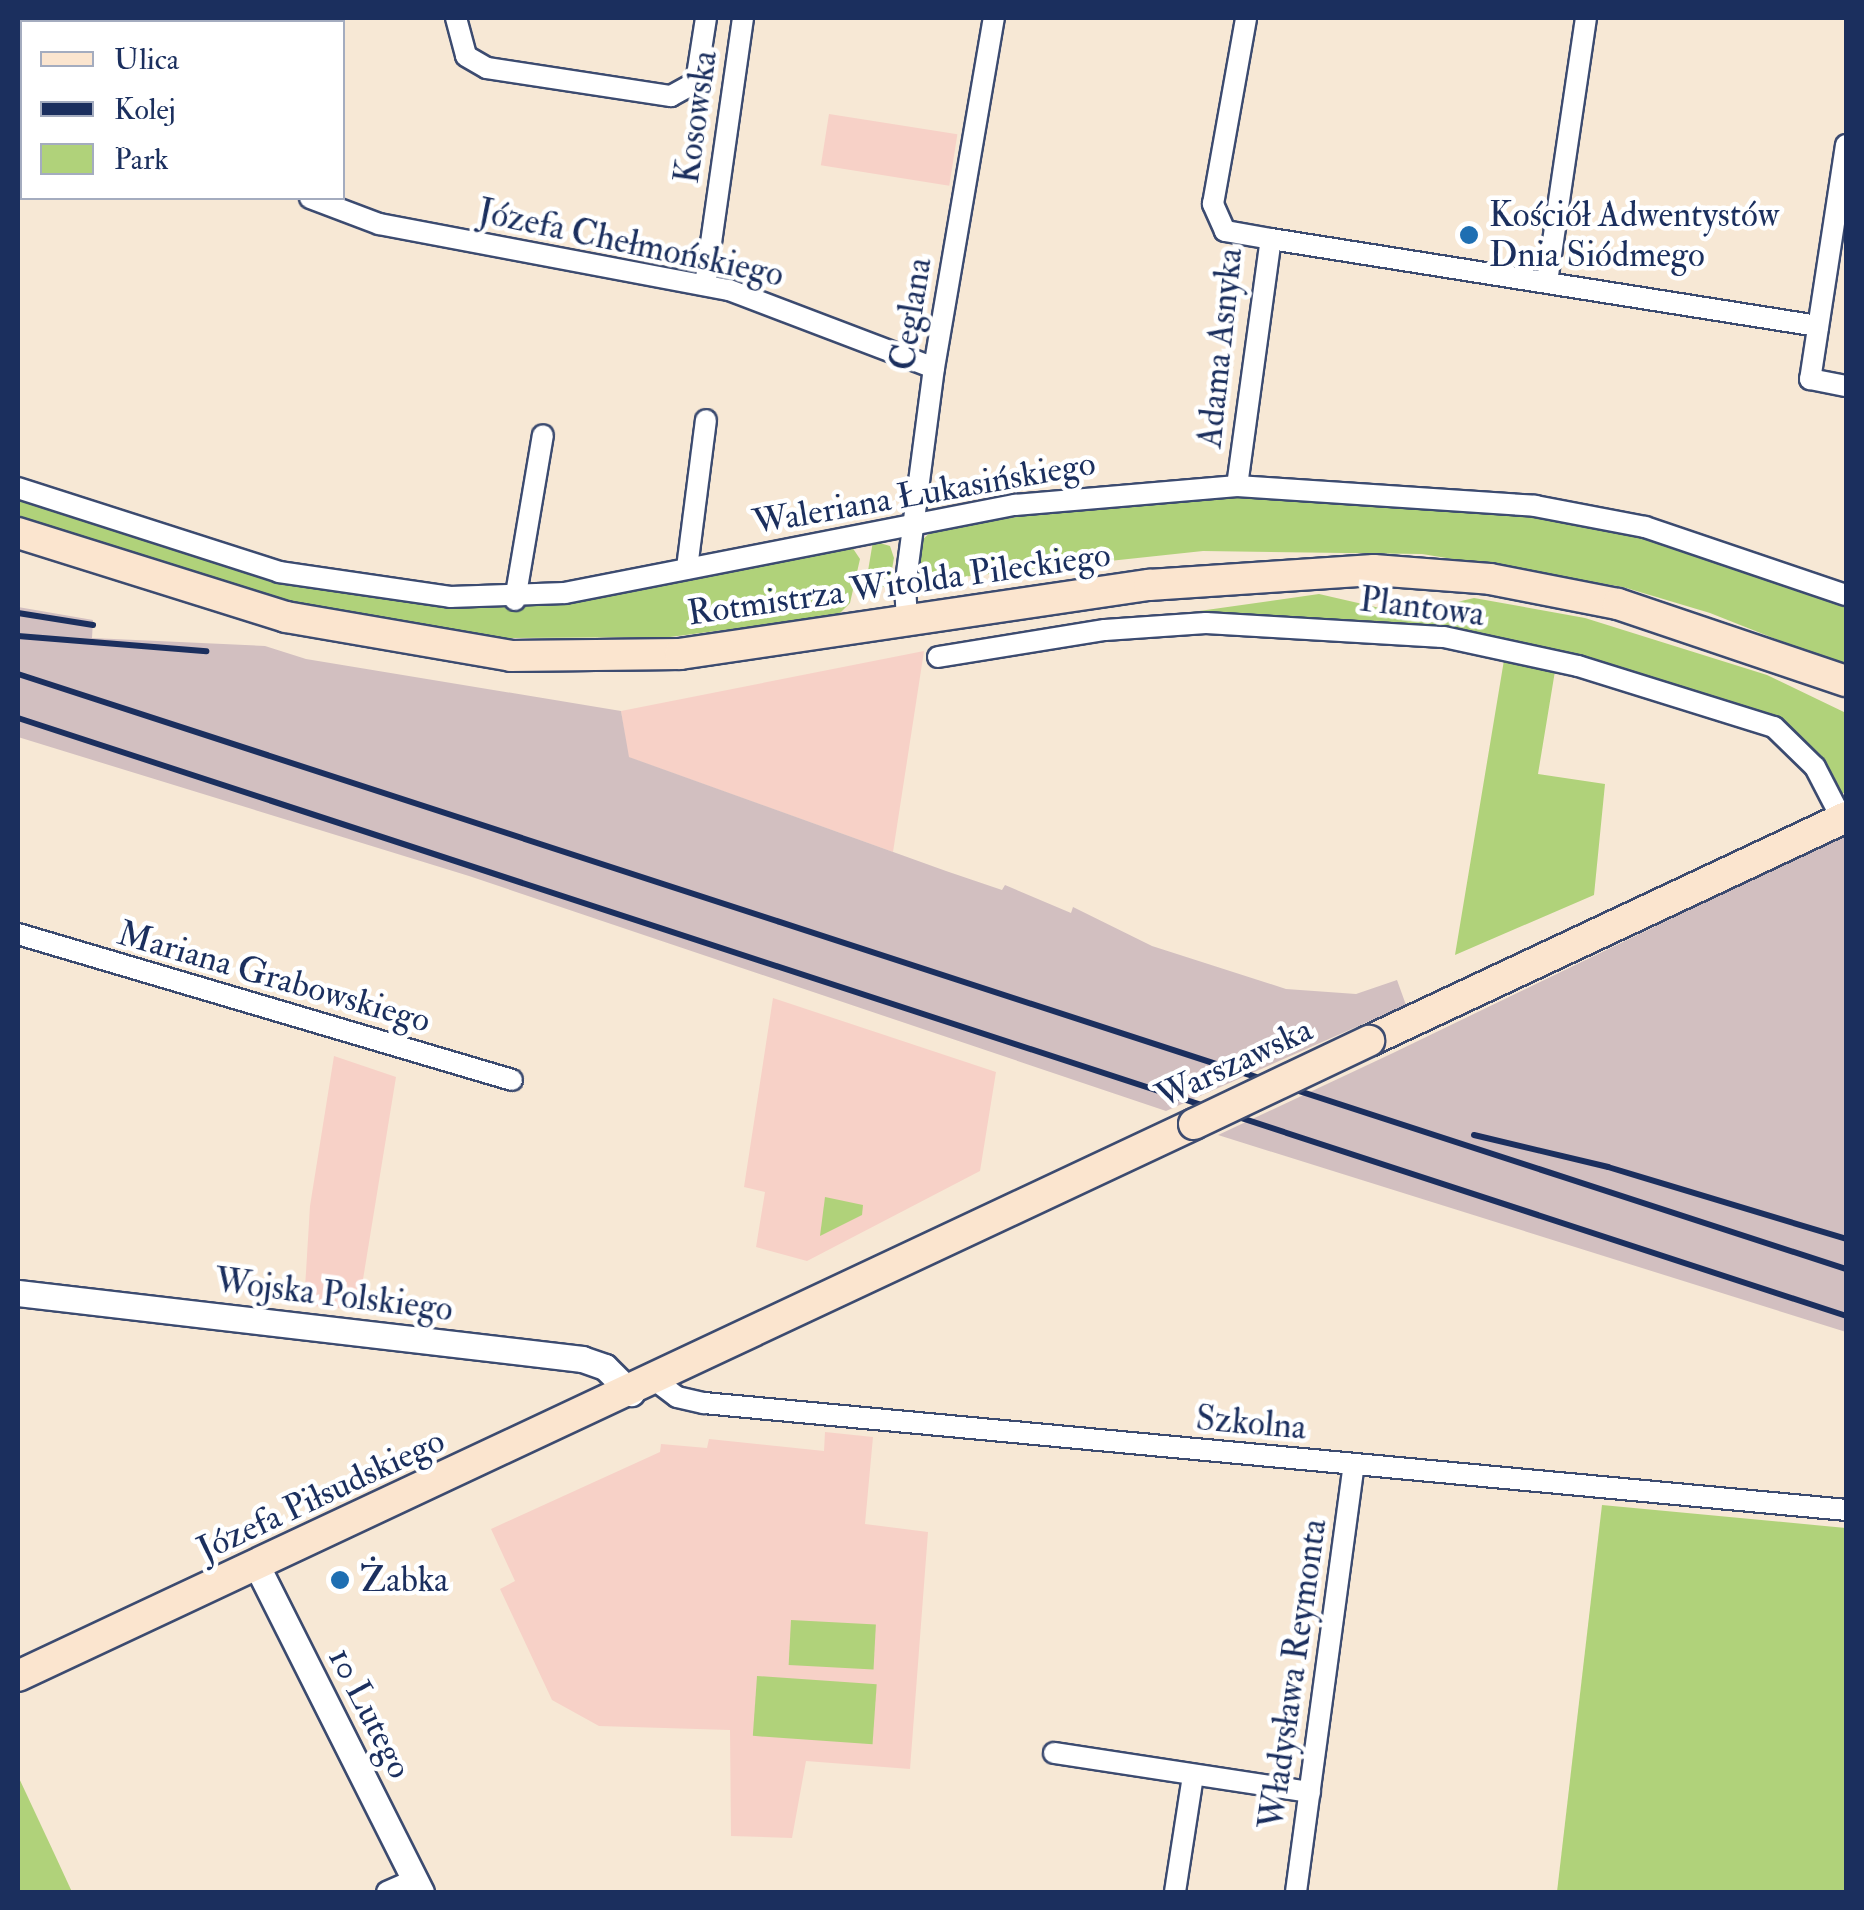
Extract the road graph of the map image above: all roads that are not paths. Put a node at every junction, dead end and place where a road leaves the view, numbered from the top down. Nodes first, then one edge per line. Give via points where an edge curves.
1 (456, 18) edge
2 (706, 18) edge
3 (744, 18) edge
4 (994, 18) edge
5 (1246, 18) edge
6 (1586, 18) edge
7 (1846, 145) edge
8 (315, 200) edge
9 (1271, 238) junction
10 (1546, 282) junction
11 (705, 285) junction
12 (1818, 326) junction
13 (934, 368) junction
14 (1846, 386) edge
15 (706, 420) dead end
16 (544, 435) dead end
17 (1237, 486) junction
18 (18, 488) edge
19 (912, 522) junction
20 (18, 533) edge
21 (687, 568) junction
22 (1846, 595) edge
23 (515, 600) junction
24 (907, 622) junction
25 (938, 657) dead end
26 (1795, 663) junction
27 (1846, 681) edge
28 (1846, 694) edge
29 (1844, 818) edge
30 (18, 934) edge
31 (512, 1080) dead end
32 (18, 1294) edge
33 (644, 1387) junction
34 (1354, 1465) junction
35 (1846, 1510) edge
36 (257, 1566) junction
37 (18, 1676) edge
38 (1054, 1752) dead end
39 (1193, 1776) junction
40 (1310, 1792) junction
41 (417, 1886) edge
42 (388, 1892) edge
43 (1175, 1892) edge
44 (1296, 1892) edge

1 - 2 street via 466,56 486,68 672,96 696,82
3 - 11 street, Kosowska
4 - 13 street, Ceglana
5 - 9 street, Adama Asnyka via 1213,212 1225,231
6 - 10 street
7 - 12 street
8 - 11 street, Józefa Chełmońskiego via 378,224
9 - 10 street
9 - 17 street, Adama Asnyka
10 - 12 street
11 - 13 street, Józefa Chełmońskiego via 808,315
12 - 14 street via 1810,379
13 - 19 street, Ceglana
15 - 21 street
16 - 23 street
17 - 19 street, Waleriana Łukasińskiego via 1123,492
17 - 22 street, Waleriana Łukasińskiego via 1534,506 1645,527
18 - 23 street, Waleriana Łukasińskiego via 279,572
19 - 21 street, Waleriana Łukasińskiego
19 - 24 street, Ceglana
20 - 24 main road, Rotmistrza Witolda Pileckiego via 286,618 511,656 680,654
21 - 23 street, Waleriana Łukasińskiego
24 - 26 main road, Rotmistrza Witolda Pileckiego via 1216,577 1374,570 1561,591 1675,620
25 - 29 street, Plantowa via 1105,630 1206,623 1444,637 1578,666 1774,728 1814,767
26 - 27 main road, Rotmistrza Witolda Pileckiego
26 - 28 main road, Rotmistrza Witolda Pileckiego
29 - 33 main road, Warszawska, bridge
30 - 31 street, Mariana Grabowskiego
32 - 33 street, Wojska Polskiego via 582,1359
33 - 34 street, Szkolna via 704,1403
33 - 36 main road, Józefa Piłsudskiego
34 - 35 street, Szkolna
34 - 40 street, Władysława Reymonta
36 - 37 main road, Józefa Piłsudskiego
36 - 41 street, 10 Lutego
38 - 39 street via 1131,1760
39 - 40 street
39 - 43 street
40 - 44 street, Władysława Reymonta
41 - 42 street

